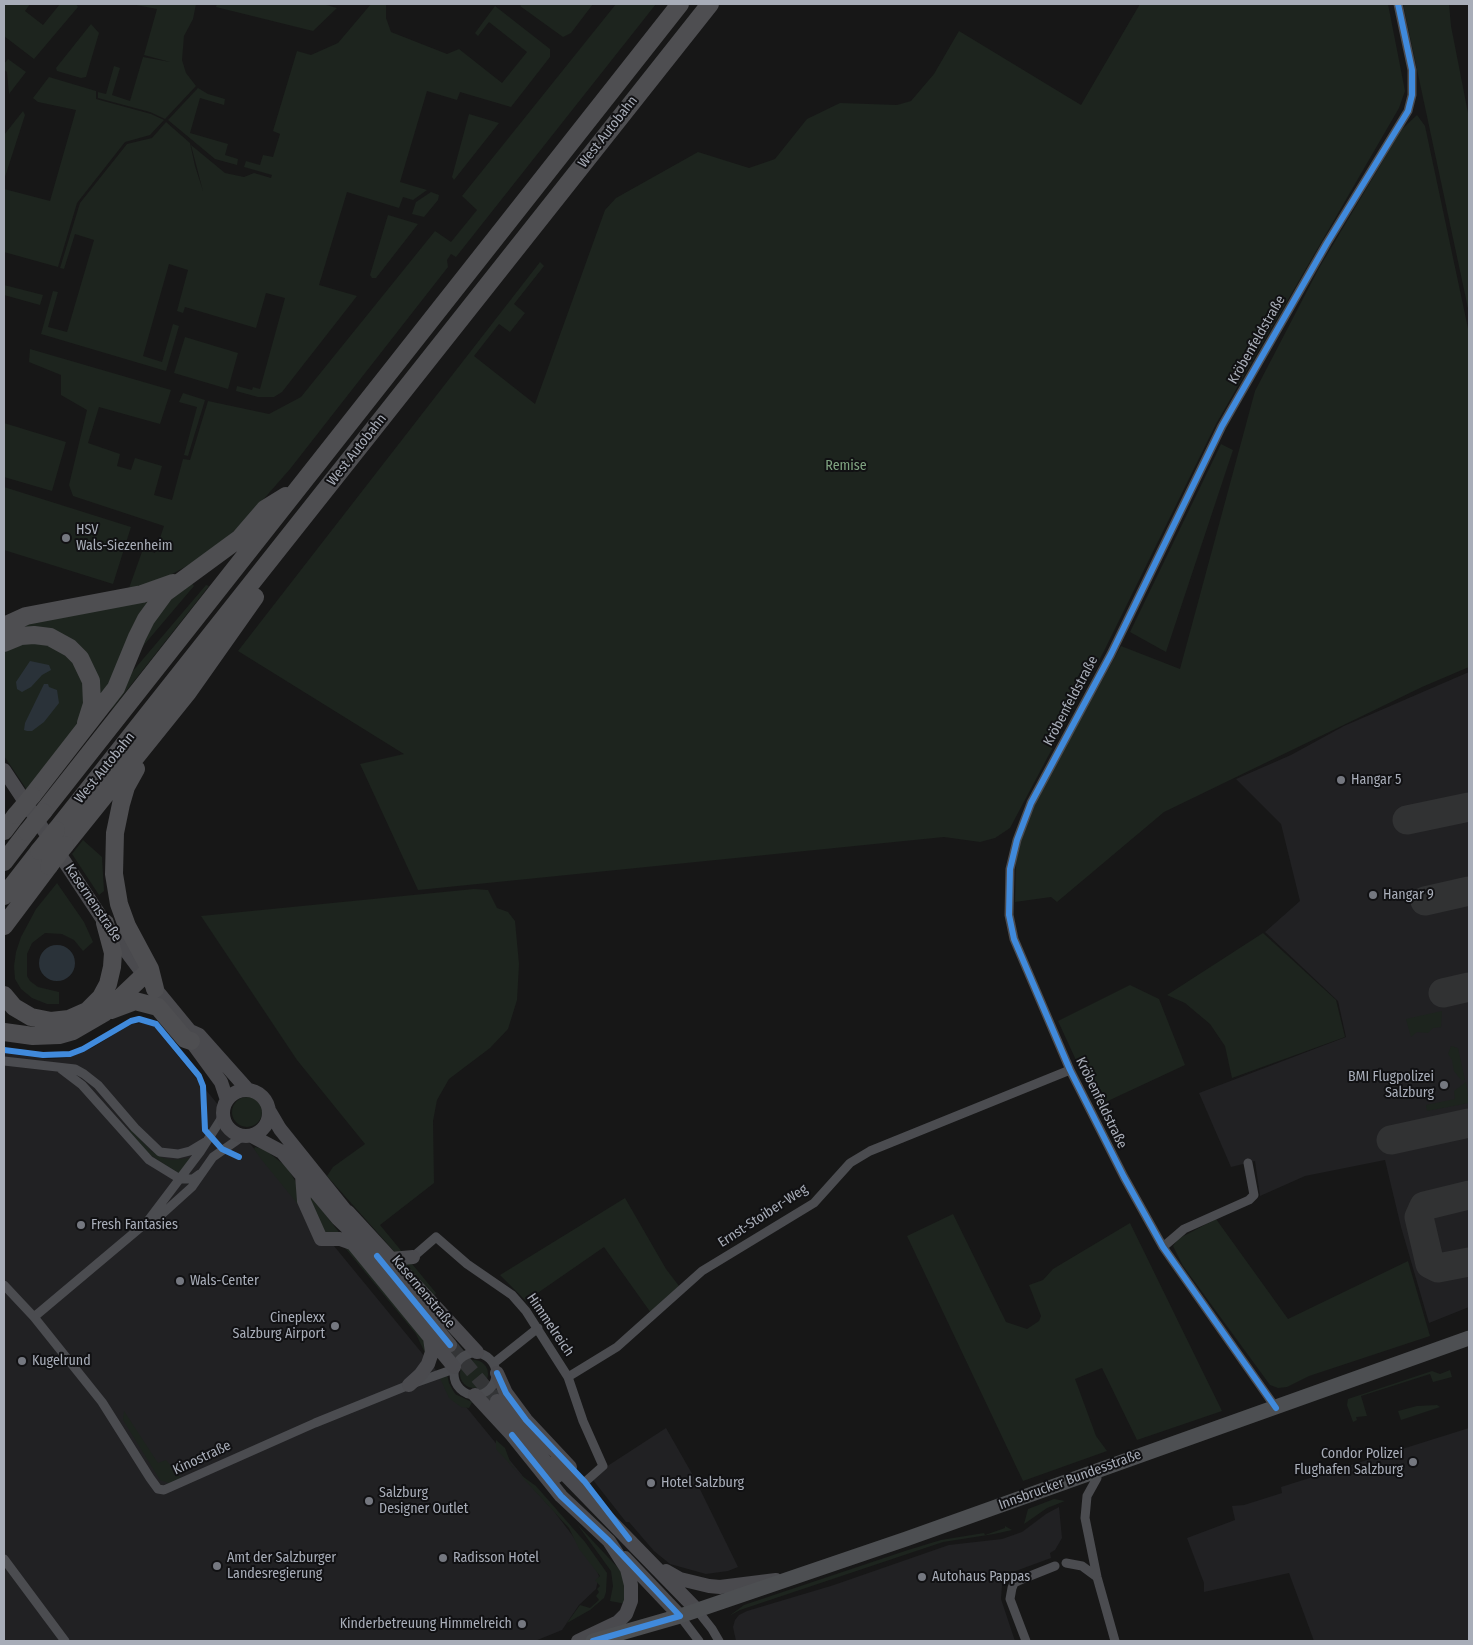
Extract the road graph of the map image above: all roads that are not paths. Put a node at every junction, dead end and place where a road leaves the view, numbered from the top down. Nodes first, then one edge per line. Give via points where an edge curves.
1 (680, 4) edge
2 (710, 4) edge
3 (1398, 4) edge
4 (295, 491) junction
5 (258, 577) junction
6 (178, 581) junction
7 (4, 626) edge
8 (4, 643) edge
9 (84, 730) junction
10 (148, 742) junction
11 (4, 770) edge
12 (4, 831) edge
13 (60, 838) junction
14 (44, 858) junction
15 (4, 862) edge
16 (4, 896) edge
17 (105, 923) junction
18 (4, 926) edge
19 (149, 982) junction
20 (4, 995) edge
21 (104, 1013) junction
22 (4, 1032) edge
23 (190, 1036) junction
24 (4, 1061) edge
25 (61, 1069) junction
26 (1070, 1070) junction
27 (248, 1090) junction
28 (227, 1100) junction
29 (270, 1112) junction
30 (223, 1116) junction
31 (248, 1136) junction
32 (207, 1141) junction
33 (1248, 1163) dead end
34 (200, 1174) junction
35 (302, 1175) junction
36 (180, 1179) junction
37 (343, 1216) junction
38 (147, 1222) junction
39 (354, 1244) junction
40 (1163, 1247) junction
41 (413, 1257) junction
42 (391, 1259) junction
43 (403, 1274) junction
44 (4, 1285) edge
45 (34, 1317) junction
46 (538, 1328) junction
47 (430, 1337) junction
48 (1466, 1340) edge
49 (450, 1345) tunnel mouth
50 (477, 1352) junction
51 (454, 1368) junction
52 (495, 1368) junction
53 (568, 1378) junction
54 (408, 1385) junction
55 (475, 1395) junction
56 (497, 1401) tunnel mouth
57 (1276, 1408) junction
58 (527, 1436) junction
59 (1100, 1473) junction
60 (585, 1482) junction
61 (629, 1539) junction
62 (609, 1541) junction
63 (4, 1559) edge
64 (652, 1563) junction
65 (1066, 1563) dead end
66 (1055, 1566) dead end
67 (1096, 1577) junction
68 (790, 1579) junction
69 (697, 1610) junction
70 (680, 1616) junction
71 (65, 1641) edge
72 (578, 1641) edge
73 (593, 1641) edge
74 (699, 1641) edge
75 (719, 1641) edge
76 (1026, 1641) edge
77 (1115, 1641) edge

1 - 4 highway, West Autobahn
2 - 5 highway, West Autobahn
3 - 26 street, Kröbenfeldstraße via 1412,70 1408,111 1327,243 1222,426 1110,654 1031,803 1016,840 1008,887 1014,939
4 - 6 highway via 266,509 240,538
4 - 15 highway, West Autobahn, bridge
5 - 10 highway via 257,595
5 - 13 highway, West Autobahn
6 - 7 highway via 142,594 26,616
6 - 9 highway via 146,619 116,688
8 - 9 highway via 34,635 58,640 80,658 92,686 92,704
9 - 12 highway, bridge
10 - 13 highway
10 - 19 highway via 121,804 115,833 114,874 127,926 150,969
11 - 17 main road, Kasernenstraße
13 - 14 highway, bridge
14 - 16 highway
14 - 18 highway
17 - 19 main road, Kasernenstraße
17 - 20 highway via 113,954 112,967 101,998 87,1010 69,1019 51,1021 30,1017 14,1007
19 - 21 highway
19 - 23 main road, Kasernenstraße
21 - 22 highway via 73,1031 58,1035
21 - 23 highway via 135,1001 147,1002 158,1007 185,1039
23 - 27 main road, Kasernenstraße via 199,1035
23 - 28 main road, Kasernenstraße via 220,1082
24 - 25 street
25 - 32 street via 75,1069 93,1080 160,1152 178,1154
25 - 36 street via 82,1085 149,1160
26 - 40 street, Kröbenfeldstraße
26 - 53 street, Ernst-Stoiber-Weg via 870,1151 850,1163 814,1203 702,1271 617,1347
27 - 28 main road via 236,1092
27 - 29 main road via 261,1094
28 - 30 main road
29 - 31 main road via 265,1127
29 - 37 main road, Kasernenstraße
30 - 31 main road via 229,1128
30 - 32 street
31 - 34 street via 213,1157
31 - 35 main road, Kasernenstraße via 282,1152
32 - 36 street
33 - 40 street via 1254,1195 1184,1230
34 - 36 street via 193,1179
34 - 38 street via 181,1197 161,1215
35 - 37 main road, Kasernenstraße
35 - 39 main road via 304,1201 321,1239 340,1239
36 - 38 street
37 - 39 main road
37 - 42 main road
37 - 49 main road, Kasernenstraße
38 - 45 street
39 - 47 main road
40 - 57 street, Kröbenfeldstraße
41 - 42 main road
41 - 43 main road
41 - 46 street, Himmelreich via 436,1237 467,1264 512,1295
42 - 43 main road
43 - 50 main road
44 - 45 street
45 - 54 street, Kinostraße via 102,1402 158,1489 164,1490
46 - 52 street
46 - 53 street, Himmelreich
47 - 51 main road
47 - 54 main road via 432,1352 428,1364
48 - 57 main road, Innsbrucker Bundesstraße
50 - 51 street via 465,1355
50 - 52 street via 484,1354
51 - 54 street, Kinostraße
51 - 55 street via 460,1389
52 - 55 street via 490,1388
52 - 60 main road via 506,1393 526,1420
53 - 60 street, Himmelreich via 603,1466
55 - 62 main road via 561,1496
56 - 58 main road
57 - 59 main road, Innsbrucker Bundesstraße
58 - 61 main road
58 - 62 main road
59 - 67 street via 1087,1496 1084,1510
59 - 68 main road, Innsbrucker Bundesstraße
60 - 61 main road
61 - 64 main road
62 - 70 main road
62 - 72 main road via 629,1576 630,1606 618,1622
63 - 71 street
64 - 68 main road via 680,1579 709,1586
64 - 69 main road
65 - 67 street via 1082,1566
66 - 76 street via 1025,1578 1012,1588 1012,1604
67 - 77 street
68 - 69 main road, Innsbrucker Bundesstraße
69 - 70 main road, Innsbrucker Bundesstraße
69 - 75 street
70 - 73 main road, Innsbrucker Bundesstraße
70 - 74 street

